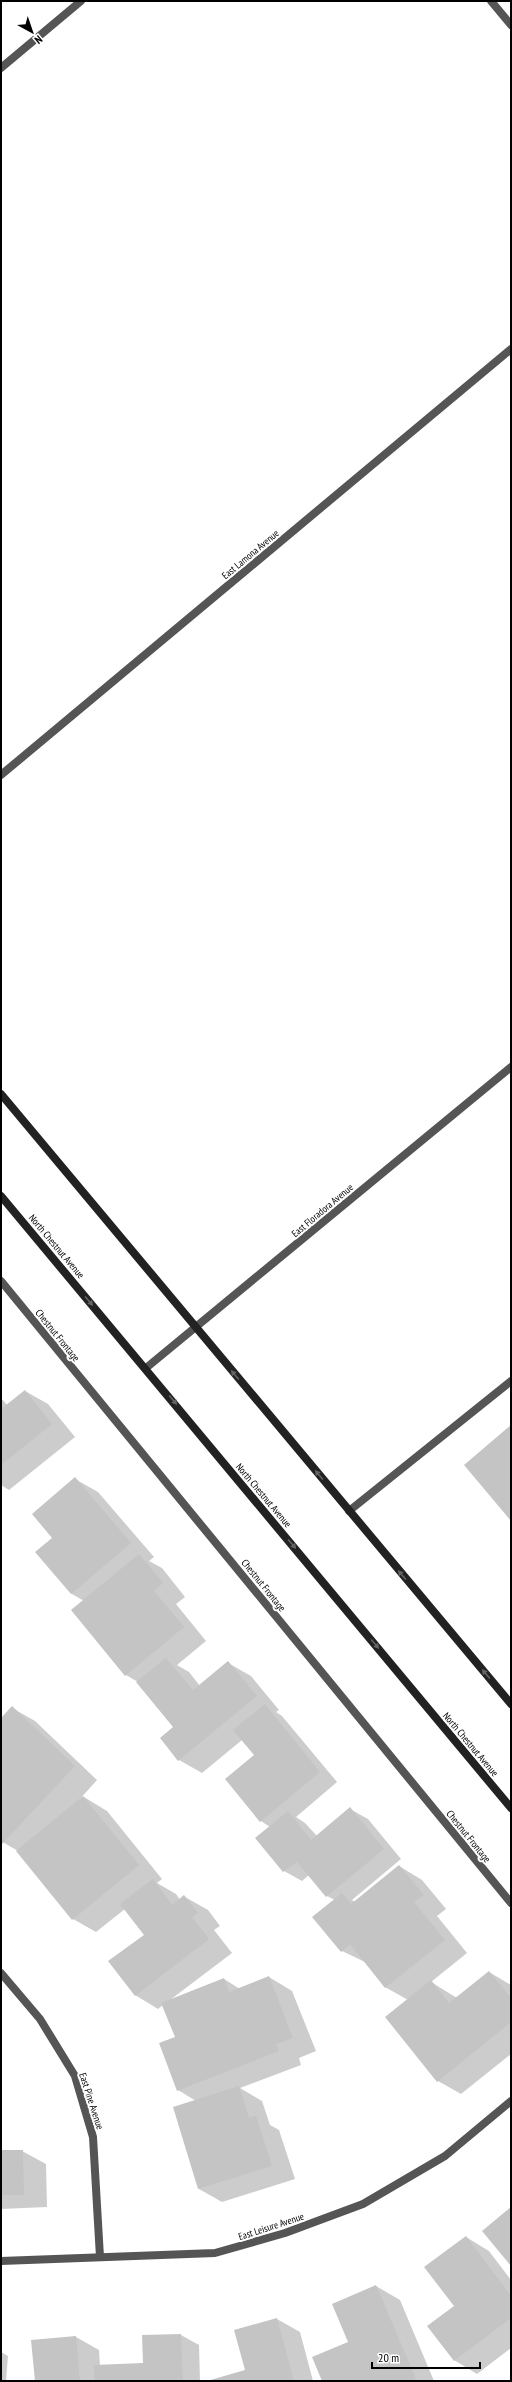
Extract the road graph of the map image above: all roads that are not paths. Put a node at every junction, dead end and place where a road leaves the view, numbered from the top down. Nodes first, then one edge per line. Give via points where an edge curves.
1 (81, 1) edge
2 (491, 1) edge
3 (511, 25) edge
4 (1, 68) edge
5 (511, 349) edge
6 (1, 775) edge
7 (511, 1067) edge
8 (1, 1094) edge
9 (1, 1196) edge
10 (1, 1281) edge
11 (195, 1328) junction
12 (146, 1368) junction
13 (511, 1380) edge
14 (349, 1511) junction
15 (511, 1704) edge
16 (511, 1808) edge
17 (511, 1903) edge
18 (1, 1973) edge
19 (511, 2101) edge
20 (100, 2257) junction
21 (1, 2261) edge

1 - 4 street
2 - 3 street
5 - 6 street, East Lamona Avenue
7 - 11 street, East Floradora Avenue
8 - 11 main road
9 -> 12 main road, North Chestnut Avenue
10 - 17 street, Chestnut Frontage
11 - 12 street, East Floradora Avenue
14 -> 11 main road
12 -> 16 main road, North Chestnut Avenue
13 - 14 street
15 -> 14 main road
18 - 20 street, East Pine Avenue via 40,2019 75,2076 93,2137
19 - 20 street, East Leisure Avenue via 445,2156 363,2204 285,2233 215,2253
20 - 21 street, East Leisure Avenue

